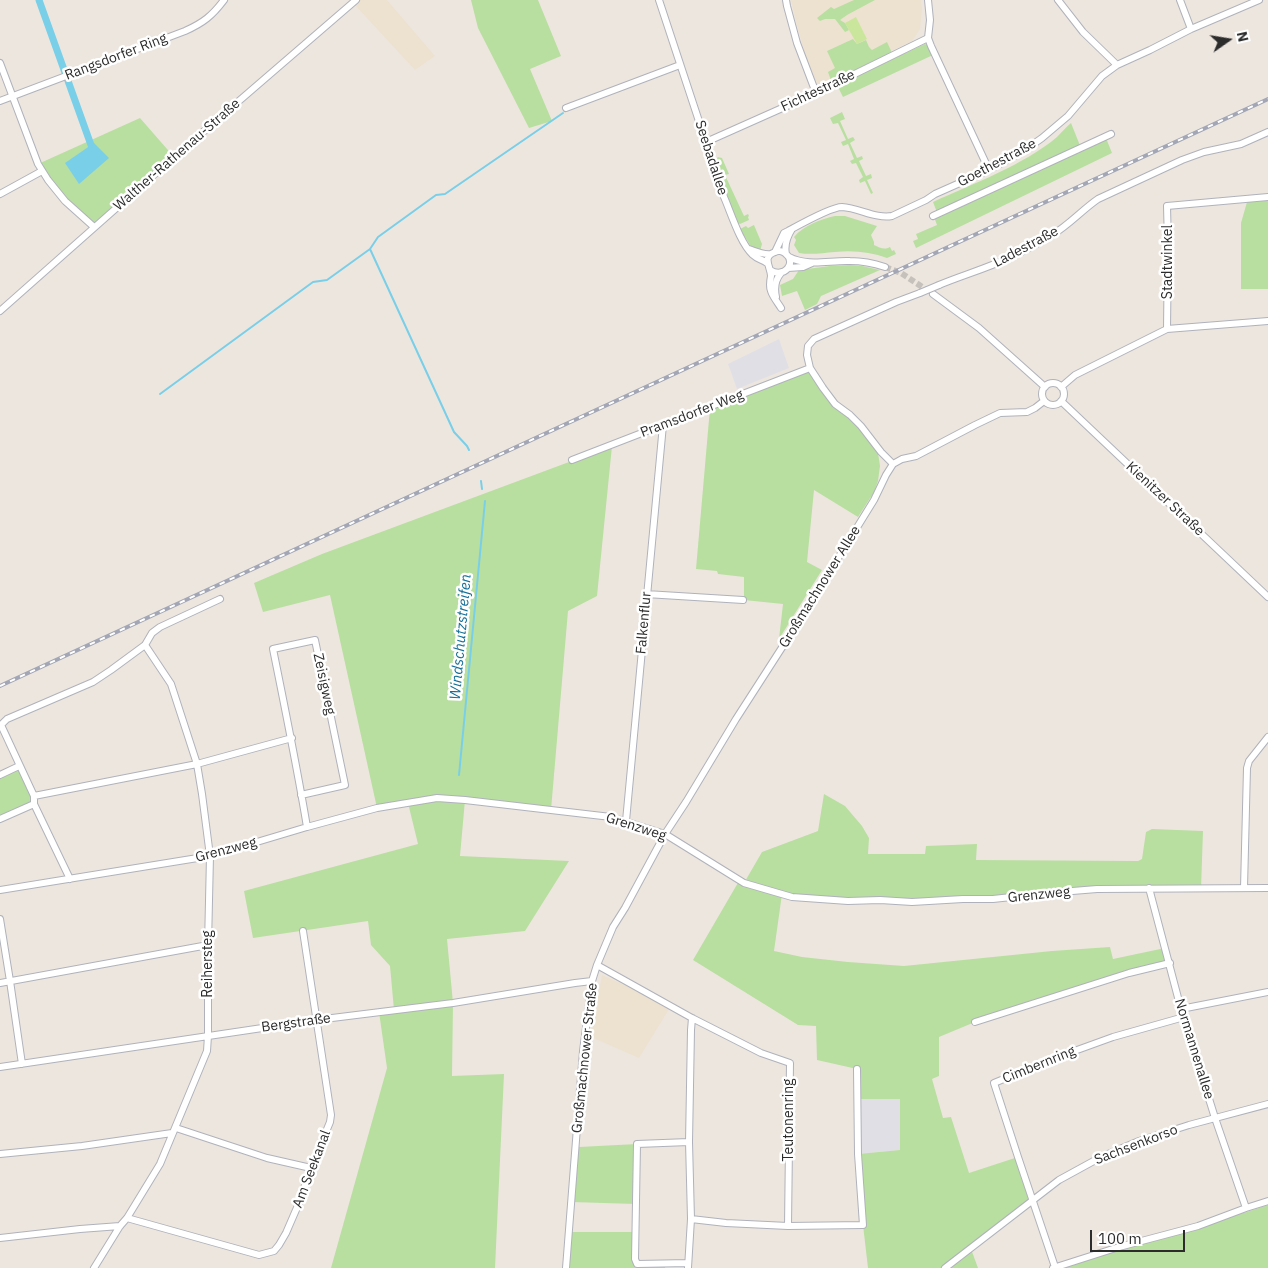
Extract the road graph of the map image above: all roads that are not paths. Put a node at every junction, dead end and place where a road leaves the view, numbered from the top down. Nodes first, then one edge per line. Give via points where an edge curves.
1 (224, 0) edge
2 (356, 0) edge
3 (659, 0) edge
4 (786, 0) edge
5 (928, 0) edge
6 (1058, 0) edge
7 (1180, 0) edge
8 (1259, 0) edge
9 (1192, 30) junction
10 (928, 38) junction
11 (0, 63) edge
12 (680, 65) junction
13 (1117, 65) junction
14 (816, 93) junction
15 (13, 96) junction
16 (0, 101) edge
17 (566, 108) dead end
18 (1268, 132) edge
19 (1111, 134) dead end
20 (706, 142) junction
21 (989, 170) junction
22 (42, 171) junction
23 (0, 194) edge
24 (1268, 197) edge
25 (933, 216) dead end
26 (94, 227) junction
27 (792, 228) junction
28 (748, 248) junction
29 (773, 253) junction
30 (787, 256) junction
31 (767, 263) junction
32 (812, 263) junction
33 (885, 267) tunnel mouth
34 (788, 268) junction
35 (770, 270) junction
36 (781, 273) junction
37 (933, 294) tunnel mouth
38 (0, 311) edge
39 (1268, 321) edge
40 (1167, 329) junction
41 (810, 368) junction
42 (1045, 387) junction
43 (1062, 387) junction
44 (1044, 401) junction
45 (1062, 401) junction
46 (663, 425) junction
47 (572, 460) dead end
48 (893, 464) junction
49 (646, 594) junction
50 (1268, 597) edge
51 (220, 599) dead end
52 (743, 600) dead end
53 (145, 645) junction
54 (1, 725) edge
55 (1268, 737) edge
56 (292, 738) junction
57 (197, 764) junction
58 (19, 766) junction
59 (0, 775) edge
60 (302, 795) junction
61 (34, 796) junction
62 (34, 804) junction
63 (0, 819) edge
64 (626, 821) junction
65 (307, 827) junction
66 (665, 834) junction
67 (210, 856) junction
68 (70, 879) junction
69 (1149, 888) junction
70 (1244, 888) junction
71 (1268, 888) edge
72 (0, 890) edge
73 (0, 919) edge
74 (303, 931) dead end
75 (208, 945) junction
76 (1170, 963) junction
77 (597, 964) junction
78 (10, 981) junction
79 (592, 982) junction
80 (0, 983) edge
81 (1268, 992) edge
82 (1181, 1008) junction
83 (1184, 1017) junction
84 (692, 1018) junction
85 (316, 1020) junction
86 (975, 1022) dead end
87 (208, 1036) junction
88 (22, 1064) junction
89 (0, 1067) edge
90 (857, 1069) dead end
91 (1268, 1104) edge
92 (1215, 1118) junction
93 (174, 1131) junction
94 (689, 1142) junction
95 (0, 1154) edge
96 (311, 1168) junction
97 (1033, 1201) junction
98 (1268, 1201) edge
99 (1246, 1208) junction
100 (127, 1218) junction
101 (691, 1219) junction
102 (120, 1226) junction
103 (788, 1226) junction
104 (0, 1238) edge
105 (688, 1265) edge
106 (1054, 1267) edge
107 (94, 1268) edge
108 (566, 1268) edge
109 (946, 1268) edge

1 - 15 street, Rangsdorfer Ring via 200,24
2 - 26 street, Walther-Rathenau-Straße
3 - 12 street, Seebadallee
4 - 14 street via 797,43
5 - 10 street
6 - 13 street via 1083,32
7 - 9 street
8 - 9 street, Goethestraße
9 - 13 street, Goethestraße
10 - 14 street, Fichtestraße
10 - 21 street
11 - 15 street
12 - 17 street
12 - 20 street, Seebadallee
13 - 21 street, Goethestraße via 1102,76 1068,116 1042,138
14 - 20 street, Fichtestraße
15 - 16 street, Rangsdorfer Ring
15 - 22 street
18 - 41 street, Ladestraße, bridge via 1241,144 1204,152 1173,164 1098,199 1054,234 999,263 896,302 814,339 808,346
19 - 25 street
20 - 28 street, Seebadallee via 736,228
21 - 27 street, Goethestraße via 892,216 836,208
22 - 23 street
22 - 26 street via 65,201
24 - 40 street, Stadtwinkel via 1167,206
26 - 38 street, Walther-Rathenau-Straße
27 - 29 street, Goethestraße via 784,233
27 - 30 street via 785,243
28 - 29 street via 760,253
28 - 31 street, Seebadallee via 754,256
29 - 30 street via 781,251
29 - 31 street
30 - 32 street
30 - 34 street
31 - 35 street, Seebadallee
32 - 33 street via 861,261
32 - 34 street
34 - 36 street
35 - 36 street
35 - 36 street, Seebadallee via 770,289 779,306 774,290
37 - 42 street via 979,328
39 - 40 street
40 - 43 street via 1084,370
41 - 46 street, Pramsdorfer Weg
41 - 48 street via 835,404 861,426
42 - 43 street via 1052,383
42 - 44 street via 1042,392
43 - 45 street
44 - 45 street via 1054,405
44 - 48 street via 1027,412 1000,413 916,456
45 - 50 street, Kienitzer Straße
46 - 47 street, Pramsdorfer Weg
46 - 49 street, Falkenflur
48 - 66 street, Großmachnower Allee via 874,500
49 - 52 street
49 - 64 street, Falkenflur
51 - 53 street via 160,628 152,633
53 - 54 street via 93,682
53 - 57 street, Reihersteg via 171,684
54 - 58 street
55 - 70 street via 1247,768
56 - 57 street
56 - 60 street, Zeisigweg
56 - 60 street, Zeisigweg via 273,649 315,640 345,785
57 - 61 street
57 - 67 street, Reihersteg
58 - 59 street
58 - 61 street
60 - 65 street, Zeisigweg
61 - 62 street
62 - 63 street
62 - 68 street
64 - 65 street, Grenzweg via 437,798 377,808
64 - 66 street, Grenzweg
65 - 67 street, Grenzweg
66 - 69 street, Grenzweg via 744,883 792,897 912,902
66 - 77 street, Großmachnower Straße via 613,928
67 - 68 street, Grenzweg
67 - 75 street, Reihersteg
68 - 72 street, Grenzweg
69 - 70 street, Grenzweg
69 - 76 street, Normannenallee
70 - 71 street, Grenzweg
73 - 78 street
74 - 85 street, Am Seekanal
75 - 78 street
75 - 87 street, Reihersteg
76 - 82 street, Normannenallee
76 - 86 street
77 - 79 street, Großmachnower Straße
77 - 84 street, Teutonenring
78 - 80 street
78 - 88 street
79 - 85 street, Bergstraße
79 - 108 street, Großmachnower Straße via 581,1069
81 - 82 street
82 - 83 street, Normannenallee
83 - 92 street, Normannenallee
83 - 97 street, Cimbernring via 1113,1037 994,1083
84 - 94 street
84 - 103 street, Teutonenring via 761,1053 790,1063
85 - 87 street, Bergstraße
85 - 96 street, Am Seekanal via 331,1115
87 - 88 street, Bergstraße
87 - 93 street, Reihersteg via 207,1051
88 - 89 street, Bergstraße
90 - 103 street via 863,1225
91 - 92 street, Sachsenkorso
92 - 97 street, Sachsenkorso via 1139,1141 1100,1157 1059,1180
92 - 99 street, Normannenallee
93 - 95 street via 82,1146
93 - 96 street
93 - 100 street, Reihersteg via 160,1164
94 - 101 street
94 - 105 street via 637,1144 635,1259 637,1264
96 - 100 street, Am Seekanal via 286,1233 274,1251 268,1253 259,1255
97 - 106 street, Cimbernring
97 - 109 street, Sachsenkorso
98 - 99 street
99 - 106 street via 1198,1226
100 - 102 street, Reihersteg
101 - 103 street
101 - 105 street
102 - 104 street
102 - 107 street, Reihersteg

